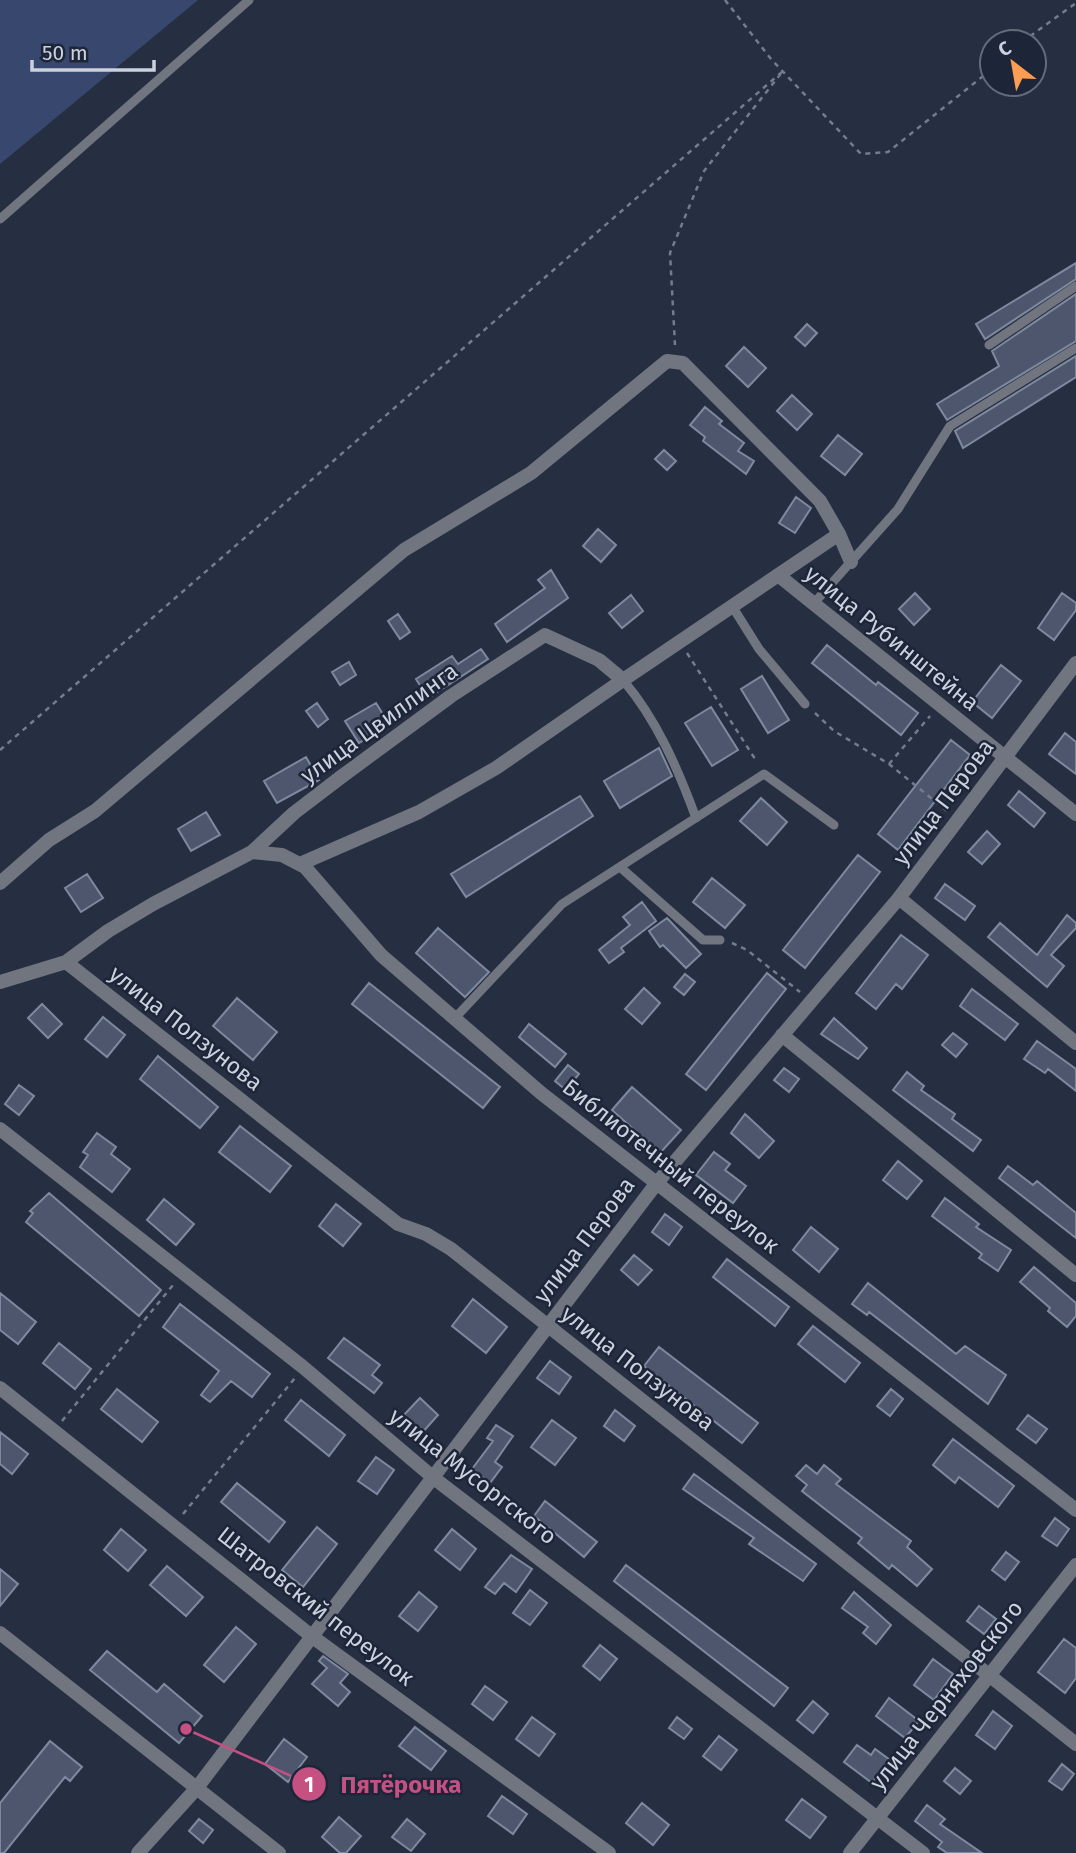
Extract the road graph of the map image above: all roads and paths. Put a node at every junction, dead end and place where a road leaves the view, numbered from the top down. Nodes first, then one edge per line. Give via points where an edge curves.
1 (248, 0) edge
2 (724, 0) edge
3 (1076, 4) edge
4 (1042, 28) edge
5 (783, 71) junction
6 (978, 80) edge
7 (0, 219) edge
8 (1076, 286) edge
9 (989, 345) dead end
10 (1076, 348) edge
11 (675, 360) junction
12 (839, 534) junction
13 (852, 562) junction
14 (778, 575) junction
15 (815, 602) junction
16 (732, 606) junction
17 (679, 641) junction
18 (1076, 663) edge
19 (622, 680) junction
20 (805, 704) joint
21 (939, 705) junction
22 (0, 751) edge
23 (1004, 759) junction
24 (889, 764) junction
25 (764, 774) junction
26 (1076, 814) edge
27 (696, 818) junction
28 (958, 820) junction
29 (834, 825) dead end
30 (252, 852) junction
31 (300, 864) junction
32 (620, 867) junction
33 (0, 883) edge
34 (899, 898) junction
35 (720, 940) joint
36 (66, 962) junction
37 (0, 982) edge
38 (811, 1000) junction
39 (454, 1019) junction
40 (782, 1035) junction
41 (1076, 1043) edge
42 (0, 1129) edge
43 (656, 1184) junction
44 (182, 1273) junction
45 (1076, 1275) edge
46 (547, 1326) junction
47 (303, 1367) junction
48 (0, 1388) edge
49 (53, 1431) junction
50 (435, 1479) junction
51 (1076, 1510) edge
52 (175, 1524) junction
53 (1076, 1565) edge
54 (0, 1633) edge
55 (314, 1638) junction
56 (990, 1675) junction
57 (1076, 1744) edge
58 (196, 1789) junction
59 (879, 1818) junction
60 (138, 1853) edge
61 (279, 1853) edge
62 (609, 1853) edge
63 (850, 1853) edge
64 (923, 1853) edge

1 - 7 lane
2 - 5 path
3 - 4 path
5 - 6 path via 862,154 888,152
5 - 11 path via 704,171 670,253
5 - 22 path
8 - 9 lane
10 - 13 lane via 950,425 898,509
11 - 12 street via 820,501
11 - 33 street via 667,361 531,473 404,550 95,811 48,840
12 - 13 street
12 - 14 street
13 - 15 lane
14 - 15 street, улица Рубинштейна
14 - 16 street
15 - 21 street, улица Рубинштейна
16 - 17 street
16 - 20 lane via 759,649
17 - 19 street
17 - 25 path
18 - 23 street, улица Перова
19 - 27 lane via 641,702 680,773
19 - 30 street, улица Цвиллинга via 599,660 545,635 451,696 352,769
19 - 31 street via 485,775 419,811
20 - 24 path via 835,731
21 - 23 street, улица Рубинштейна
21 - 24 path
23 - 26 street, улица Рубинштейна
23 - 28 street, улица Перова
24 - 28 path
25 - 27 lane
25 - 29 lane
27 - 32 lane
28 - 34 street, улица Перова
30 - 31 street via 282,855
30 - 36 street, улица Цвиллинга via 142,911
31 - 39 street, Библиотечный переулок via 381,955
32 - 35 lane via 703,940
32 - 39 lane via 562,904
34 - 38 street, улица Перова
34 - 41 street
35 - 38 path via 747,950
36 - 37 street, улица Цвиллинга
36 - 46 street, улица Ползунова via 398,1224 451,1249
38 - 40 street, улица Перова
39 - 43 street, Библиотечный переулок
40 - 43 street, улица Перова
40 - 45 street
42 - 44 street, улица Мусоргского
43 - 46 street, улица Перова
43 - 51 street, Библиотечный переулок
44 - 47 street, улица Мусоргского
44 - 49 path
46 - 50 street, улица Перова
46 - 56 street, улица Ползунова
47 - 50 street, улица Мусоргского
47 - 52 path
48 - 49 street, Шатровский переулок
49 - 52 street, Шатровский переулок
50 - 55 street, улица Перова
50 - 59 street, улица Мусоргского
52 - 55 street, Шатровский переулок
53 - 56 street, улица Черняховского
54 - 58 street
55 - 58 street, улица Перова
55 - 62 street, Шатровский переулок
56 - 57 street, улица Ползунова
56 - 59 street, улица Черняховского
58 - 60 street, улица Перова
58 - 61 street
59 - 63 street, улица Черняховского
59 - 64 street, улица Мусоргского

